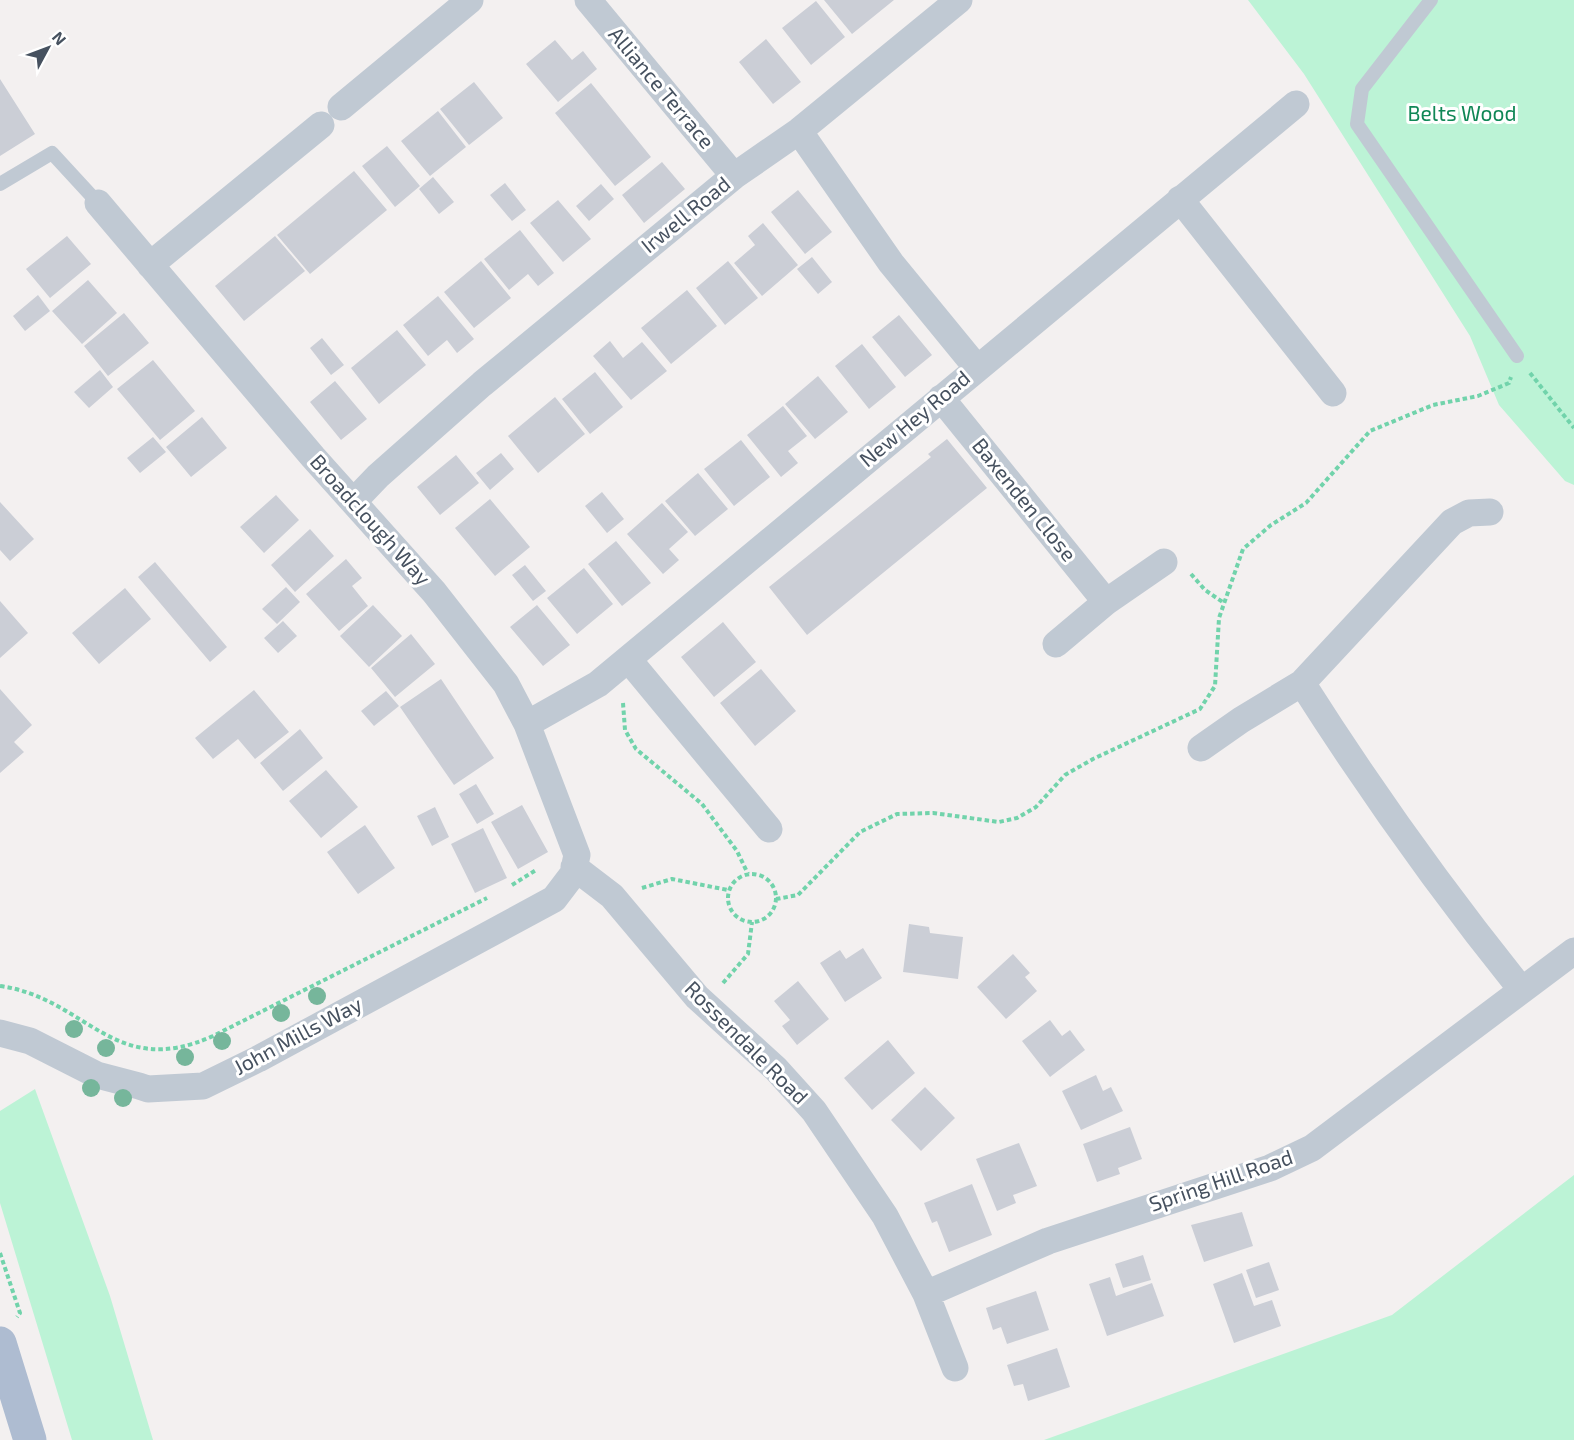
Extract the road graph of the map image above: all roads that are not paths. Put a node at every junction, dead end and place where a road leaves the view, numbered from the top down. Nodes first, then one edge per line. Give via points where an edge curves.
1 (470, 0) edge
2 (588, 0) edge
3 (959, 0) edge
4 (1431, 0) edge
5 (1296, 104) dead end
6 (341, 107) dead end
7 (321, 125) dead end
8 (799, 131) junction
9 (734, 176) junction
10 (0, 184) edge
11 (1180, 199) junction
12 (98, 203) joint
13 (150, 265) junction
14 (1517, 356) road end
15 (977, 368) junction
16 (1333, 393) dead end
17 (941, 398) junction
18 (354, 501) junction
19 (1490, 512) dead end
20 (1164, 562) road end
21 (1106, 602) junction
22 (1056, 644) dead end
23 (632, 664) junction
24 (1302, 683) junction
25 (527, 724) junction
26 (1201, 748) dead end
27 (769, 829) dead end
28 (573, 871) junction
29 (1574, 951) edge
30 (1521, 989) junction
31 (0, 1033) edge
32 (926, 1294) junction
33 (7, 1332) edge
34 (955, 1368) dead end
35 (30, 1440) edge

1 - 6 street
2 - 9 street, Alliance Terrace
3 - 8 street, Irwell Road
4 - 14 lane via 1362,89 1357,124
5 - 11 street, New Hey Road
7 - 13 street
8 - 9 street, Irwell Road
8 - 15 street via 891,263
9 - 18 street, Irwell Road via 482,384
10 - 12 lane via 52,153
11 - 15 street, New Hey Road
11 - 16 street
12 - 13 street, Broadclough Way
13 - 18 street, Broadclough Way
15 - 17 street, New Hey Road
17 - 21 street, Baxenden Close
17 - 23 street, New Hey Road
18 - 25 street, Broadclough Way via 434,592 506,684
19 - 24 street via 1469,513 1452,522
20 - 21 street
21 - 22 street
23 - 25 street, New Hey Road
23 - 27 street
24 - 26 street
24 - 30 street via 1358,771 1446,894
25 - 28 street, Broadclough Way via 577,855
28 - 31 street, John Mills Way via 554,899 203,1086 148,1089 97,1075 30,1041
28 - 32 street, Rossendale Road via 616,901 704,1003 814,1111 885,1216
29 - 30 street, Spring Hill Road
30 - 32 street, Spring Hill Road via 1312,1148 1270,1168 1048,1241
32 - 34 street, Rossendale Road
33 - 35 main road

